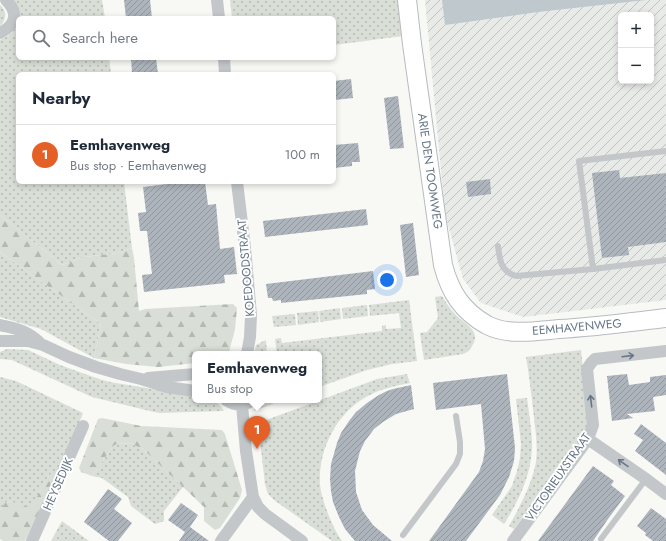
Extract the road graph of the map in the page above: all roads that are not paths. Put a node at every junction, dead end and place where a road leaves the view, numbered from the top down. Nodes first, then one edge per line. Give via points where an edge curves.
1 (6, 0) edge
2 (217, 0) edge
3 (407, 0) edge
4 (219, 16) edge
5 (0, 33) edge
6 (224, 60) edge
7 (225, 72) edge
8 (666, 151) edge
9 (237, 184) edge
10 (498, 246) dead end
11 (666, 260) edge
12 (593, 269) junction
13 (666, 318) edge
14 (0, 325) edge
15 (488, 325) joint
16 (0, 341) edge
17 (43, 345) junction
18 (248, 351) edge
19 (666, 351) edge
20 (192, 374) edge
21 (141, 379) junction
22 (192, 391) edge
23 (247, 403) edge
24 (456, 416) dead end
25 (83, 426) dead end
26 (588, 438) junction
27 (646, 479) junction
28 (666, 494) edge
29 (253, 497) junction
30 (403, 535) dead end
31 (601, 540) dead end
32 (32, 541) edge
33 (221, 541) edge
34 (302, 541) edge
35 (513, 541) edge

1 - 5 street via 11,5 14,17 11,25
2 - 4 street
3 - 15 street, ARIE DEN TOOMWEG via 443,265 446,277 462,306
6 - 7 street
8 - 12 lane via 580,161
9 - 18 street, KOEDOODSTRAAT via 251,315
10 - 12 lane via 500,262 509,274 516,276
11 - 12 lane
13 - 15 street, EEMHAVENWEG via 535,331 509,331
14 - 17 street via 30,334
16 - 17 street via 28,341
17 - 21 street via 96,367
26 -> 19 street, VICTORIEUXSTRAAT via 593,425 587,369 591,363 595,359
20 - 21 street
21 - 22 street via 167,387
23 - 29 street via 246,451
24 - 30 lane via 460,454 456,464
25 - 32 street, HEYSEDIJK
27 -> 26 street
26 - 35 street, VICTORIEUXSTRAAT
27 - 28 street
27 - 31 lane
29 - 33 street
29 - 34 street via 265,514

